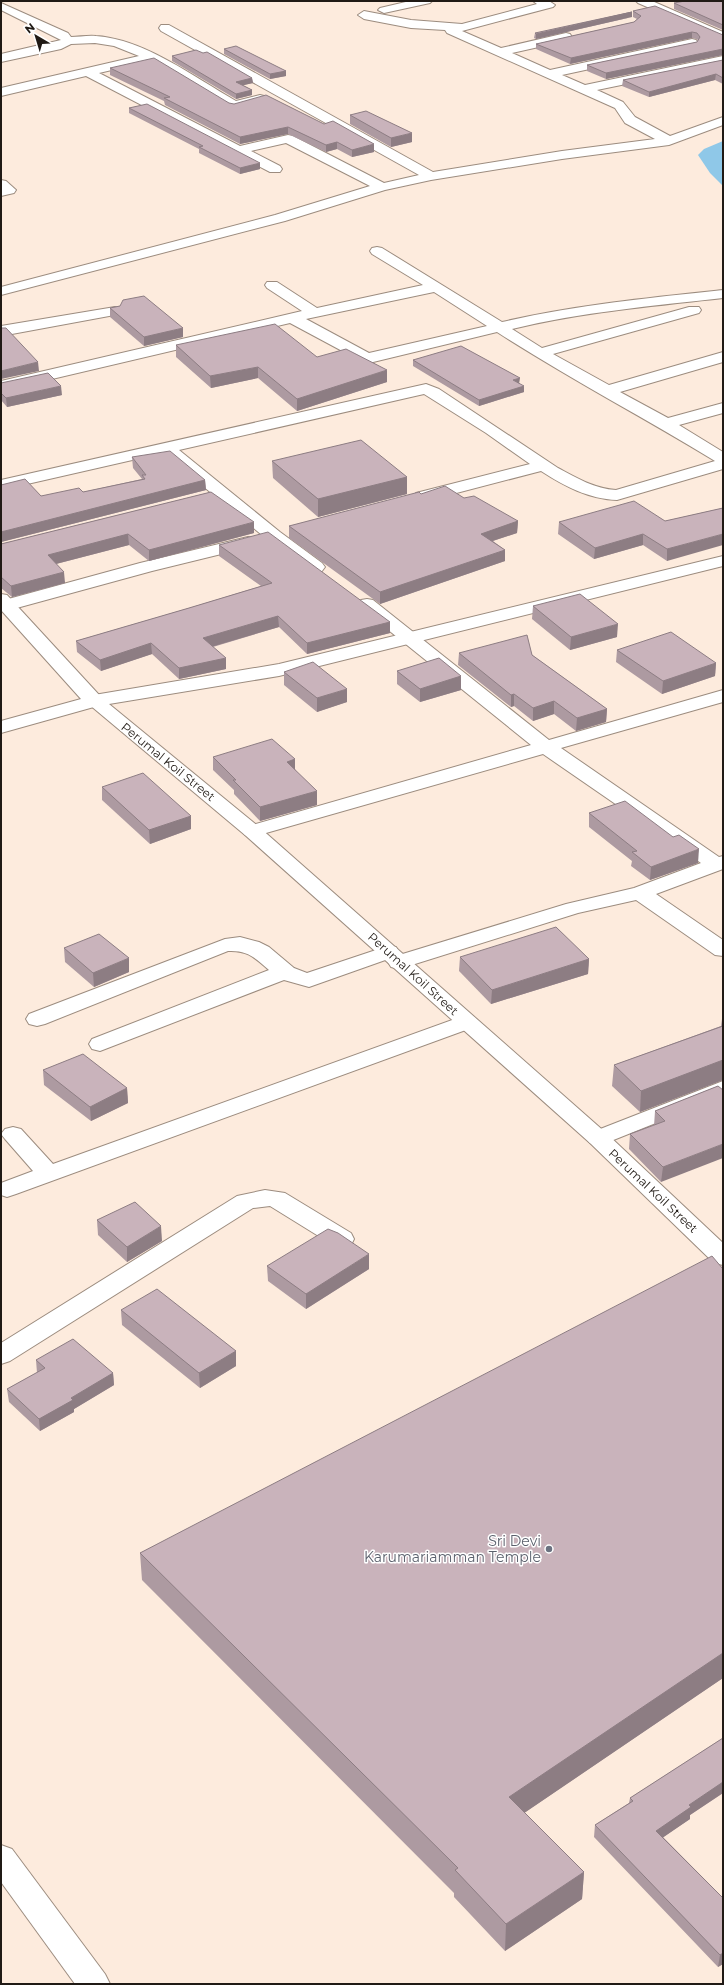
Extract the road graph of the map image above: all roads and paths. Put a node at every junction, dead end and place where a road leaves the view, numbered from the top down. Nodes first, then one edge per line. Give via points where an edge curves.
1 (426, 1) edge
2 (539, 1) edge
3 (673, 1) edge
4 (647, 3) edge
5 (1, 6) edge
6 (384, 10) dead end
7 (364, 15) dead end
8 (462, 27) junction
9 (165, 28) dead end
10 (574, 35) edge
11 (723, 36) edge
12 (68, 41) junction
13 (692, 43) edge
14 (500, 52) junction
15 (152, 57) junction
16 (1, 58) edge
17 (723, 60) edge
18 (88, 72) junction
19 (548, 74) junction
20 (586, 89) junction
21 (1, 92) edge
22 (283, 94) junction
23 (723, 121) edge
24 (669, 141) junction
25 (239, 150) junction
26 (275, 169) dead end
27 (431, 176) junction
28 (1, 184) edge
29 (382, 187) junction
30 (1, 192) edge
31 (377, 251) dead end
32 (272, 285) dead end
33 (436, 287) junction
34 (1, 291) edge
35 (723, 294) edge
36 (694, 310) dead end
37 (114, 311) edge
38 (315, 313) junction
39 (292, 318) junction
40 (500, 327) junction
41 (1, 331) edge
42 (540, 353) junction
43 (723, 357) edge
44 (1, 386) edge
45 (606, 390) junction
46 (723, 408) edge
47 (666, 424) junction
48 (167, 448) junction
49 (723, 459) edge
50 (723, 464) edge
51 (541, 466) junction
52 (1, 485) edge
53 (222, 493) junction
54 (199, 499) edge
55 (404, 502) edge
56 (297, 530) edge
57 (274, 536) junction
58 (723, 561) edge
59 (330, 577) edge
60 (355, 596) edge
61 (4, 602) edge
62 (410, 637) junction
63 (723, 696) edge
64 (94, 701) junction
65 (1, 727) edge
66 (546, 747) junction
67 (252, 831) junction
68 (719, 863) edge
69 (640, 892) junction
70 (723, 950) edge
71 (394, 957) junction
72 (285, 972) junction
73 (37, 1019) dead end
74 (466, 1022) junction
75 (100, 1044) dead end
76 (723, 1088) edge
77 (13, 1134) dead end
78 (598, 1138) junction
79 (49, 1174) junction
80 (7, 1189) dead end
81 (342, 1239) edge
82 (723, 1257) edge
83 (1, 1355) edge
84 (1, 1858) edge
85 (94, 1984) edge

1 - 6 street
2 - 8 street via 549,5
3 - 4 street
4 - 11 street
5 - 12 street via 64,36
7 - 8 street via 412,24
8 - 14 street via 452,30
9 - 22 street
10 - 14 street
12 - 15 street via 95,39 117,43
12 - 16 street via 61,45
13 - 19 street
14 - 19 street
15 - 18 street
15 - 22 street via 234,105
17 - 20 street
18 - 21 street
18 - 25 street
19 - 20 street
20 - 24 street via 619,105 630,120
22 - 27 street
23 - 24 street
24 - 27 street
25 - 26 street
25 - 29 street via 288,139
27 - 29 street
28 - 30 street via 9,190
29 - 34 street via 280,218
31 - 33 street
32 - 38 street
33 - 38 street
33 - 40 street
35 - 40 street via 584,310
36 - 42 street
37 - 41 street
38 - 39 street
39 - 40 street via 369,358
39 - 44 street
40 - 42 street
42 - 45 street
43 - 45 street
45 - 47 street
46 - 47 street
47 - 49 street
48 - 51 street via 426,389
48 - 52 street
48 - 53 street
50 - 51 street via 611,496 601,494
51 - 55 street
53 - 54 street
53 - 57 street
56 - 57 street
57 - 59 street
57 - 61 street
58 - 62 street
60 - 62 street
61 - 64 street, Perumal Koil Street
62 - 64 street via 280,670
62 - 66 street
63 - 66 street
64 - 65 street
64 - 67 street, Perumal Koil Street
66 - 67 street
66 - 68 street
67 - 71 street, Perumal Koil Street
68 - 69 street
69 - 70 street
69 - 71 street
71 - 72 street via 309,980 299,980
71 - 74 street, Perumal Koil Street
72 - 73 street via 253,946 235,943
72 - 75 street
74 - 78 street, Perumal Koil Street
74 - 79 street
76 - 78 street
77 - 79 street
78 - 82 street, Perumal Koil Street
79 - 80 street
81 - 83 street via 276,1199 246,1202
84 - 85 street

